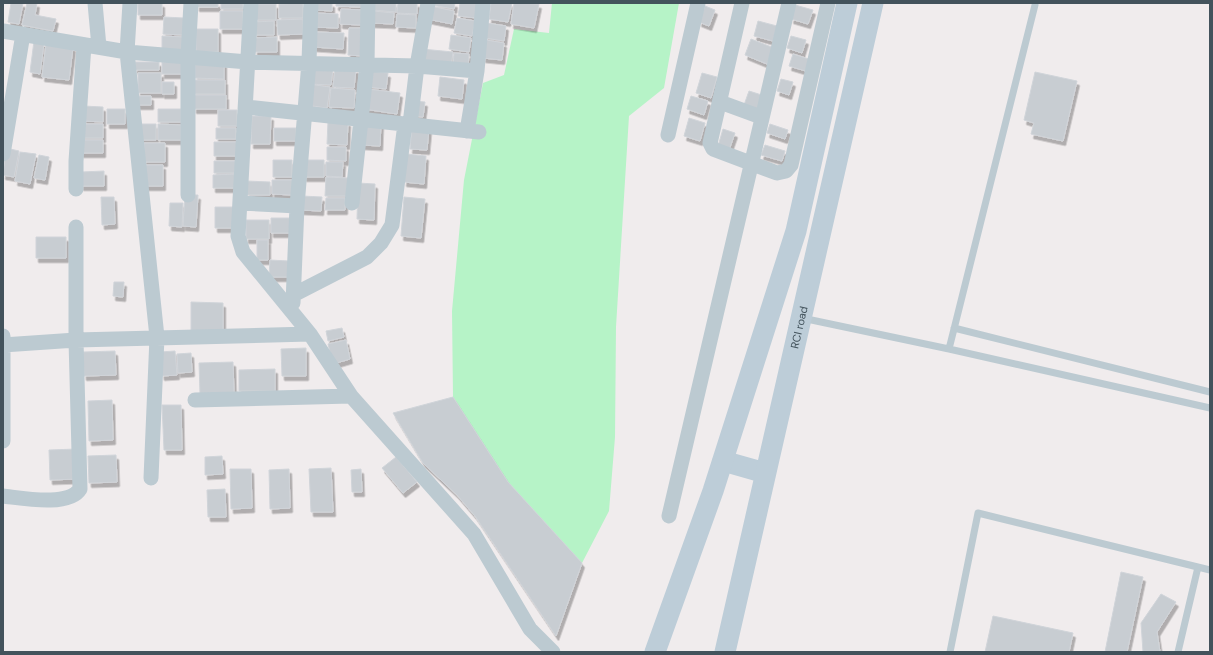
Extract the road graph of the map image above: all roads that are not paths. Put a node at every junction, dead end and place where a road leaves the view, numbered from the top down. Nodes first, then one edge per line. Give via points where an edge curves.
1 (95, 3) edge
2 (130, 3) edge
3 (191, 3) edge
4 (251, 3) edge
5 (310, 3) edge
6 (368, 3) edge
7 (428, 3) edge
8 (483, 3) edge
9 (698, 3) edge
10 (742, 3) edge
11 (789, 3) edge
12 (828, 3) edge
13 (847, 3) edge
14 (873, 3) edge
15 (1035, 5) dead end
16 (3, 31) edge
17 (23, 34) junction
18 (84, 45) junction
19 (99, 48) junction
20 (128, 52) junction
21 (188, 57) junction
22 (248, 62) junction
23 (309, 62) junction
24 (367, 64) junction
25 (416, 66) junction
26 (477, 71) junction
27 (720, 102) junction
28 (246, 107) junction
29 (304, 112) junction
30 (762, 117) junction
31 (362, 119) junction
32 (408, 124) junction
33 (668, 135) dead end
34 (3, 154) edge
35 (751, 164) junction
36 (76, 189) dead end
37 (188, 195) dead end
38 (241, 203) junction
39 (352, 203) dead end
40 (297, 206) junction
41 (76, 227) dead end
42 (293, 295) junction
43 (292, 312) junction
44 (800, 318) junction
45 (954, 328) junction
46 (310, 334) junction
47 (3, 335) edge
48 (157, 337) junction
49 (76, 340) junction
50 (3, 344) edge
51 (949, 348) junction
52 (1210, 392) edge
53 (351, 396) junction
54 (194, 400) dead end
55 (1210, 408) edge
56 (3, 441) edge
57 (723, 461) junction
58 (765, 473) junction
59 (151, 478) dead end
60 (3, 496) edge
61 (669, 516) dead end
62 (1198, 568) junction
63 (1210, 570) edge
64 (553, 652) edge
65 (654, 652) edge
66 (725, 652) edge
67 (950, 652) edge
68 (1178, 652) edge

1 - 19 street
2 - 20 street
3 - 21 street
4 - 22 street
5 - 23 street
6 - 24 street
7 - 25 street
8 - 26 street
9 - 33 street
10 - 27 street
11 - 30 street
12 - 35 street via 791,166 786,171 777,173
13 - 57 main road via 796,231
14 - 44 main road, RCI road
15 - 45 lane
16 - 17 street
17 - 18 street
17 - 34 street
18 - 19 street
18 - 36 street
19 - 20 street
20 - 21 street
20 - 48 street
21 - 22 street
21 - 37 street
22 - 23 street
22 - 28 street
23 - 24 street
23 - 29 street
24 - 25 street
24 - 31 street
25 - 26 street
25 - 32 street
26 - 32 street via 473,131
27 - 30 street
27 - 35 street via 710,143 713,149
28 - 29 street
28 - 38 street
29 - 31 street
29 - 40 street
30 - 35 street
31 - 32 street
31 - 39 street
32 - 42 street via 392,225 381,243 367,257
35 - 61 street
38 - 40 street
38 - 43 street via 238,236 240,246
40 - 42 street
41 - 49 street
42 - 43 street
43 - 46 street
44 - 51 lane
44 - 58 main road, RCI road
45 - 51 lane
45 - 52 lane
46 - 48 street
46 - 53 street
47 - 50 street
48 - 49 street
48 - 59 street
49 - 50 street
49 - 60 street via 80,489 69,499 45,500
50 - 56 street
51 - 55 lane
53 - 54 street
53 - 64 street via 474,534 530,629
57 - 58 main road
57 - 65 main road
58 - 66 main road, RCI road
62 - 63 lane
62 - 67 lane via 978,513
62 - 68 lane

